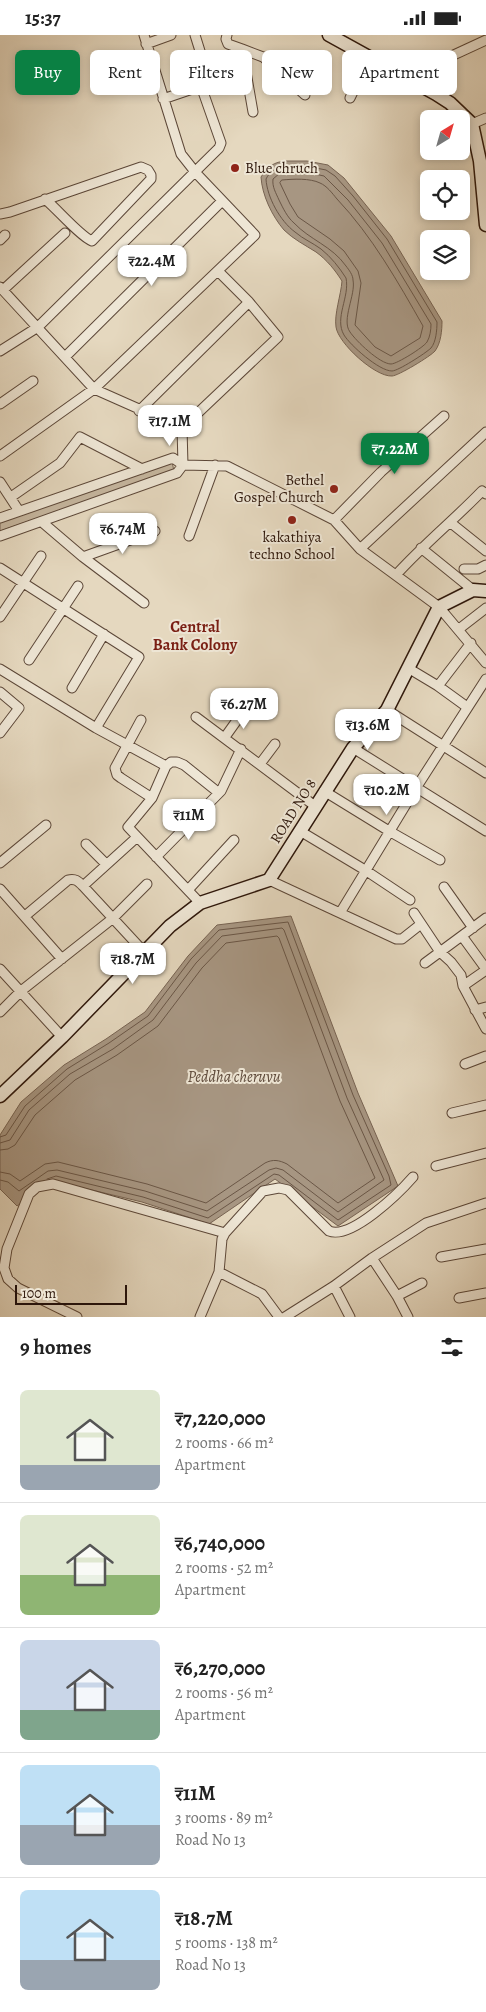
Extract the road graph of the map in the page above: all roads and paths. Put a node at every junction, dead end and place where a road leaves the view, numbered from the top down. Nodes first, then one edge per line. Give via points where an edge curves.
1 (171, 35) edge
2 (195, 35) edge
3 (227, 35) edge
4 (332, 35) edge
5 (145, 39) edge
6 (486, 41) edge
7 (242, 49) joint
8 (200, 50) edge
9 (358, 50) edge
10 (457, 54) edge
11 (262, 57) edge
12 (176, 95) edge
13 (204, 95) edge
14 (249, 95) edge
15 (351, 95) edge
16 (436, 95) edge
17 (350, 98) dead end
18 (163, 99) junction
19 (252, 112) dead end
20 (486, 118) edge
21 (472, 124) junction
22 (483, 169) edge
23 (196, 173) junction
24 (45, 199) junction
25 (222, 201) junction
26 (0, 214) edge
27 (486, 225) edge
28 (65, 233) dead end
29 (218, 271) junction
30 (2, 288) edge
31 (249, 302) junction
32 (38, 327) junction
33 (0, 351) edge
34 (65, 357) junction
35 (32, 381) dead end
36 (94, 389) junction
37 (0, 404) edge
38 (139, 411) junction
39 (444, 416) dead end
40 (182, 428) junction
41 (486, 433) edge
42 (0, 456) edge
43 (183, 465) junction
44 (215, 465) junction
45 (142, 469) junction
46 (0, 482) edge
47 (486, 495) edge
48 (10, 497) junction
49 (19, 511) junction
50 (0, 518) edge
51 (334, 520) junction
52 (42, 522) junction
53 (450, 523) junction
54 (154, 531) dead end
55 (0, 536) edge
56 (189, 536) dead end
57 (421, 548) junction
58 (360, 549) junction
59 (486, 551) edge
60 (41, 555) dead end
61 (83, 557) junction
62 (486, 565) edge
63 (0, 568) edge
64 (464, 569) dead end
65 (396, 575) junction
66 (23, 582) junction
67 (78, 586) dead end
68 (480, 590) edge
69 (144, 603) dead end
70 (64, 607) junction
71 (439, 607) junction
72 (486, 608) edge
73 (0, 617) edge
74 (459, 629) junction
75 (104, 634) junction
76 (471, 643) junction
77 (29, 661) dead end
78 (486, 663) edge
79 (408, 668) junction
80 (0, 669) edge
81 (486, 679) edge
82 (438, 686) junction
83 (72, 688) dead end
84 (0, 692) edge
85 (467, 707) junction
86 (245, 709) dead end
87 (387, 710) junction
88 (196, 717) dead end
89 (141, 720) dead end
90 (96, 728) junction
91 (0, 733) edge
92 (225, 737) junction
93 (276, 743) dead end
94 (127, 746) junction
95 (442, 746) junction
96 (353, 747) junction
97 (240, 749) junction
98 (260, 764) junction
99 (166, 766) junction
100 (485, 770) edge
101 (416, 788) junction
102 (324, 791) junction
103 (218, 793) junction
104 (152, 798) junction
105 (315, 806) junction
106 (46, 825) dead end
107 (300, 831) junction
108 (389, 831) junction
109 (486, 831) edge
110 (136, 838) junction
111 (234, 840) dead end
112 (86, 844) dead end
113 (156, 857) junction
114 (440, 859) dead end
115 (0, 863) edge
116 (106, 864) junction
117 (365, 870) junction
118 (269, 880) junction
119 (147, 884) dead end
120 (83, 886) junction
121 (444, 887) dead end
122 (0, 889) edge
123 (188, 890) junction
124 (410, 900) dead end
125 (200, 903) junction
126 (340, 913) junction
127 (414, 913) dead end
128 (25, 916) junction
129 (486, 918) edge
130 (112, 919) junction
131 (420, 923) junction
132 (473, 928) junction
133 (462, 936) junction
134 (440, 952) junction
135 (145, 953) junction
136 (62, 959) junction
137 (425, 963) dead end
138 (0, 969) edge
139 (486, 969) edge
140 (463, 986) junction
141 (21, 991) junction
142 (486, 1007) edge
143 (475, 1010) junction
144 (0, 1012) edge
145 (486, 1029) edge
146 (62, 1037) junction
147 (486, 1056) edge
148 (464, 1064) dead end
149 (0, 1096) edge
150 (486, 1105) edge
151 (452, 1113) dead end
152 (486, 1153) edge
153 (436, 1166) dead end
154 (413, 1177) dead end
155 (486, 1203) edge
156 (224, 1233) junction
157 (486, 1249) edge
158 (372, 1257) junction
159 (441, 1257) dead end
160 (219, 1272) junction
161 (422, 1283) dead end
162 (334, 1286) junction
163 (486, 1293) edge
164 (397, 1296) junction
165 (459, 1298) dead end
166 (77, 1317) edge
167 (200, 1317) edge
168 (279, 1317) edge
169 (285, 1317) edge
170 (350, 1317) edge
171 (408, 1317) edge

1 - 5 street
2 - 8 street
3 - 7 street via 228,44
4 - 9 street
5 - 18 street
6 - 10 street
7 - 11 street
12 - 18 street
13 - 23 street via 221,143
14 - 19 street
15 - 17 street
16 - 21 street
18 - 23 street via 181,154
20 - 21 street
21 - 22 street
22 - 27 street
23 - 25 street
23 - 32 street
24 - 24 street via 141,167 151,175 151,179 92,241
24 - 26 street
25 - 29 street via 255,235
25 - 34 street
28 - 30 street
29 - 31 street
29 - 36 street
30 - 32 street
31 - 38 street
31 - 40 street via 278,337
32 - 33 street
32 - 34 street
34 - 36 street
35 - 37 street
36 - 38 street
36 - 42 street
38 - 40 street
39 - 51 street via 381,472
40 - 43 street
41 - 58 street
43 - 44 street
43 - 45 street via 173,458
43 - 52 street via 177,473
44 - 51 street via 227,466
44 - 56 street
45 - 48 street via 80,437 60,463
45 - 49 street
46 - 48 street
47 - 53 street via 482,491
48 - 49 street
49 - 50 street
51 - 58 street
52 - 55 street
52 - 61 street
53 - 57 street
53 - 59 street
54 - 61 street
57 - 65 street
57 - 68 street
58 - 65 street
60 - 66 street
61 - 69 street
62 - 64 street via 478,569
63 - 66 street
65 - 71 street
66 - 70 street
66 - 73 street
67 - 70 street
68 - 71 street
70 - 75 street
70 - 77 street
71 - 74 street
71 - 79 street, ROAD NO 8
72 - 74 street
74 - 76 street
75 - 83 street
75 - 90 street via 139,657
76 - 78 street
76 - 82 street
79 - 82 street
79 - 87 street, ROAD NO 8
80 - 90 street
81 - 85 street
82 - 85 street
84 - 91 street via 19,707
85 - 95 street
86 - 92 street
87 - 95 street
87 - 96 street, ROAD NO 8
88 - 92 street
89 - 94 street
90 - 94 street
92 - 97 street
93 - 98 street
94 - 99 street
94 - 104 street via 116,763 117,775
95 - 100 street
95 - 101 street
96 - 101 street
96 - 102 street, ROAD NO 8
97 - 98 street
97 - 103 street
98 - 105 street
99 - 103 street via 171,762 184,765
99 - 104 street
101 - 108 street
101 - 109 street
102 - 105 street, ROAD NO 8
102 - 108 street
103 - 113 street
104 - 110 street via 128,827
105 - 107 street, ROAD NO 8
106 - 115 street
107 - 117 street
107 - 118 street, ROAD NO 8
108 - 114 street
108 - 117 street
110 - 113 street
110 - 116 street
111 - 123 street
112 - 116 street
113 - 123 street
116 - 120 street
117 - 124 street
117 - 126 street
118 - 125 street
118 - 126 street
119 - 130 street
120 - 128 street via 72,878 68,880
120 - 130 street
121 - 132 street
122 - 128 street
123 - 125 street
125 - 135 street via 170,926
126 - 131 street via 399,940
127 - 131 street
128 - 136 street
129 - 132 street
130 - 135 street
130 - 136 street
131 - 134 street
132 - 133 street
133 - 134 street
133 - 139 street
134 - 137 street
134 - 140 street via 461,975
135 - 146 street
136 - 141 street
138 - 141 street
139 - 140 street
140 - 143 street
141 - 144 street
141 - 146 street
142 - 143 street
143 - 145 street
146 - 149 street
147 - 148 street
150 - 151 street
152 - 153 street
154 - 156 street via 382,1207 343,1232 329,1231 288,1190 280,1188 263,1191
155 - 158 street via 426,1223
156 - 160 street
156 - 166 street via 53,1185 37,1187 29,1194 7,1249 4,1268 8,1279 18,1288
157 - 159 street
158 - 162 street
158 - 164 street
160 - 167 street
160 - 168 street via 262,1294
161 - 164 street
162 - 169 street
162 - 170 street
163 - 165 street
164 - 171 street

